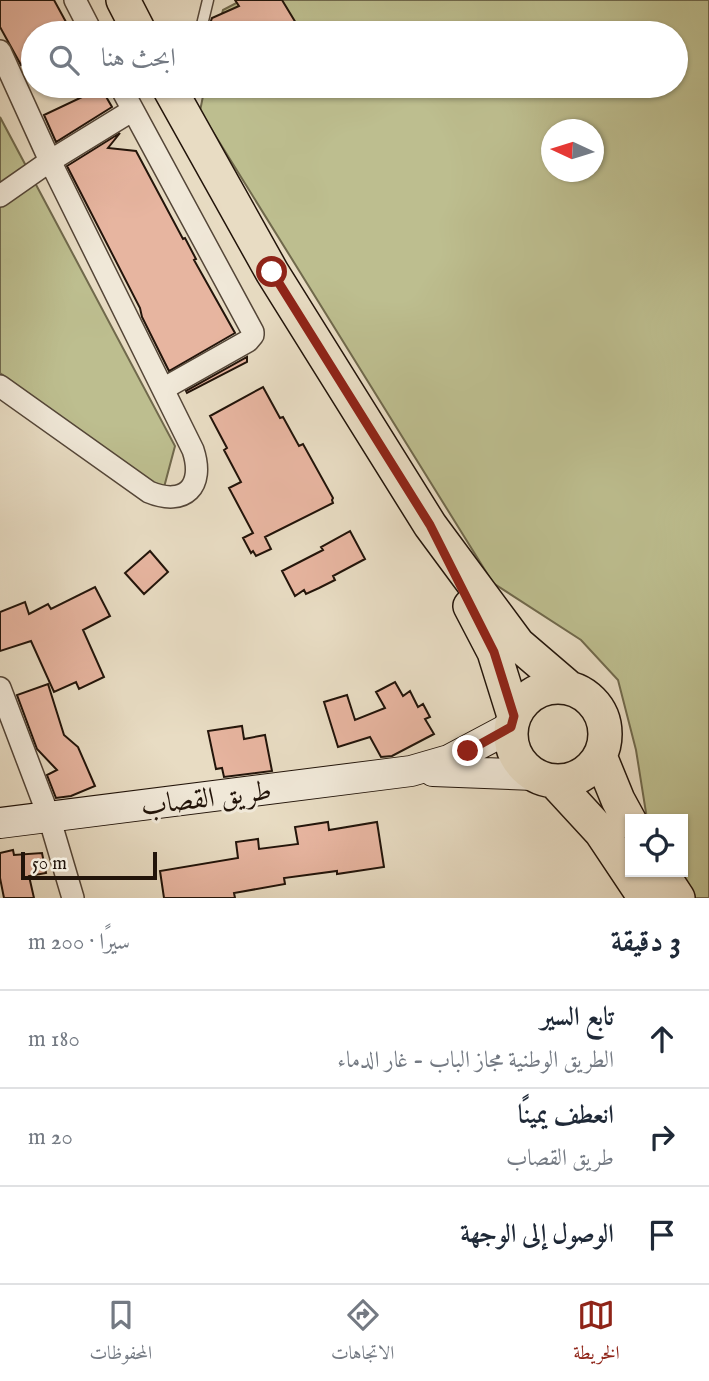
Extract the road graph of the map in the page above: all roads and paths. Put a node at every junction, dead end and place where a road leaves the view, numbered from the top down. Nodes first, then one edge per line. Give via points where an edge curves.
1 (75, 0) edge
2 (123, 0) edge
3 (208, 0) edge
4 (86, 21) edge
5 (134, 21) edge
6 (203, 21) edge
7 (0, 51) edge
8 (21, 97) edge
9 (21, 98) edge
10 (126, 98) edge
11 (178, 98) edge
12 (133, 110) junction
13 (50, 161) junction
14 (0, 196) edge
15 (0, 386) edge
16 (163, 388) junction
17 (430, 525) junction
18 (567, 686) junction
19 (0, 688) edge
20 (512, 721) junction
21 (600, 756) junction
22 (411, 771) junction
23 (544, 778) junction
24 (626, 814) edge
25 (49, 817) junction
26 (0, 823) edge
27 (664, 877) edge
28 (73, 898) edge
29 (645, 898) edge
30 (678, 898) edge

1 - 4 street
2 - 5 main road
3 - 6 lane
7 - 8 street
9 - 13 street
10 - 12 street
11 - 17 main road via 272,272
12 - 13 street
12 - 16 street via 253,332 248,341
13 - 14 street
13 - 16 street
15 - 16 street via 149,492 174,497 195,484 197,460
17 - 18 main road via 518,644
17 - 20 main road via 494,652
18 - 20 main road via 535,692 522,702
18 - 21 main road via 581,691 601,713 605,742
19 - 25 street
20 - 22 main road, طريق القصاب via 449,760
20 - 23 main road via 512,745 520,762
21 - 23 main road via 589,771 572,779
21 - 24 main road
22 - 23 main road, طريق القصاب
22 - 25 main road, طريق القصاب
23 - 29 main road via 601,832
25 - 26 main road, طريق القصاب
25 - 28 street
27 - 30 main road

